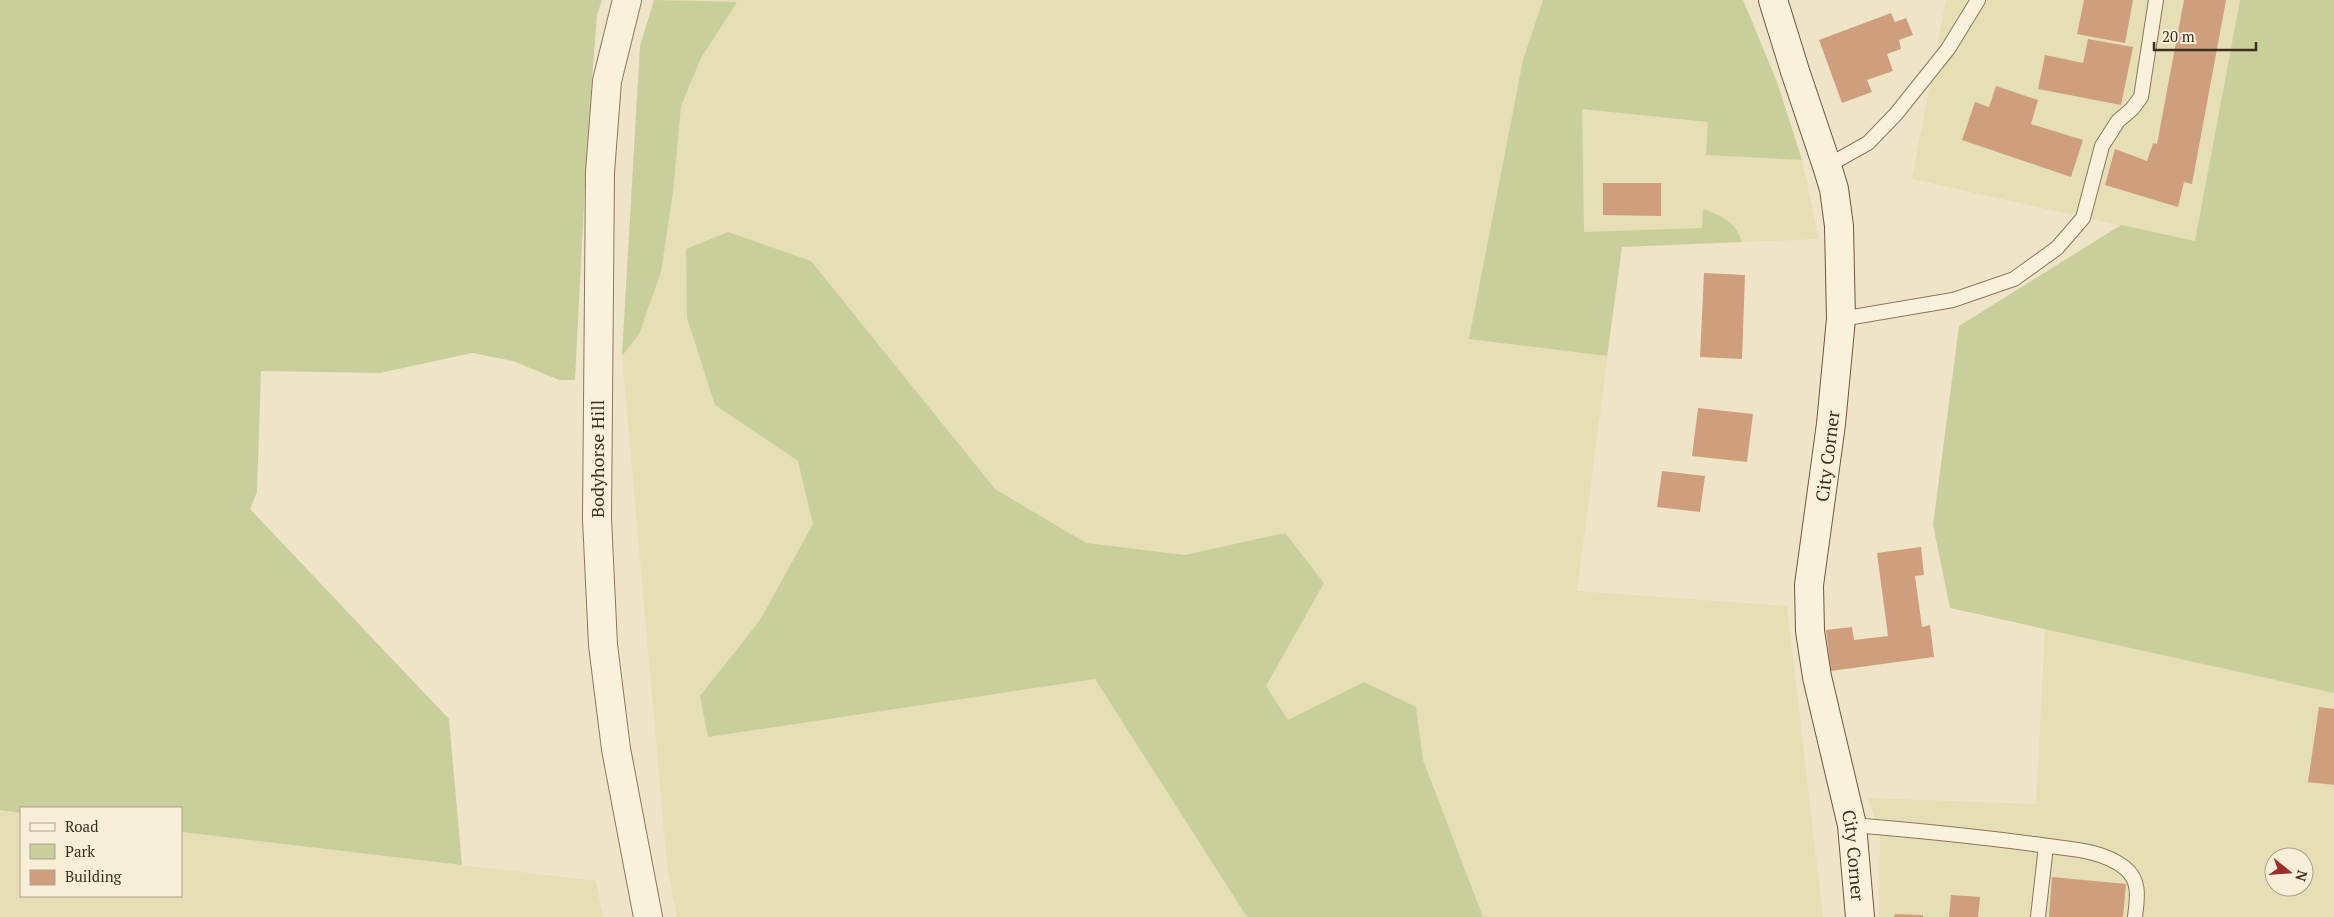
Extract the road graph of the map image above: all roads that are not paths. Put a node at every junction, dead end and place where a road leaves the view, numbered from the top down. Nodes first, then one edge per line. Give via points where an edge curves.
1 (627, 0) edge
2 (1773, 0) edge
3 (1978, 0) edge
4 (2156, 0) edge
5 (1828, 166) junction
6 (1841, 319) junction
7 (1852, 824) junction
8 (2046, 846) junction
9 (648, 917) edge
10 (1860, 917) edge
11 (2038, 917) edge
12 (2135, 917) edge

1 - 9 street, Bodyhorse Hill via 607,81 600,172 597,519 603,645 616,749
2 - 5 street, City Corner
3 - 5 lane via 1948,49 1896,114 1868,143
4 - 6 lane via 2141,97 2102,146 2082,218 2057,248 2014,279 1962,297
5 - 6 street, City Corner via 1839,226
6 - 7 street, City Corner via 1831,424 1809,586 1810,630 1817,677
7 - 8 lane
7 - 10 street, City Corner
8 - 11 lane
8 - 12 lane via 2099,854 2126,869 2138,889

